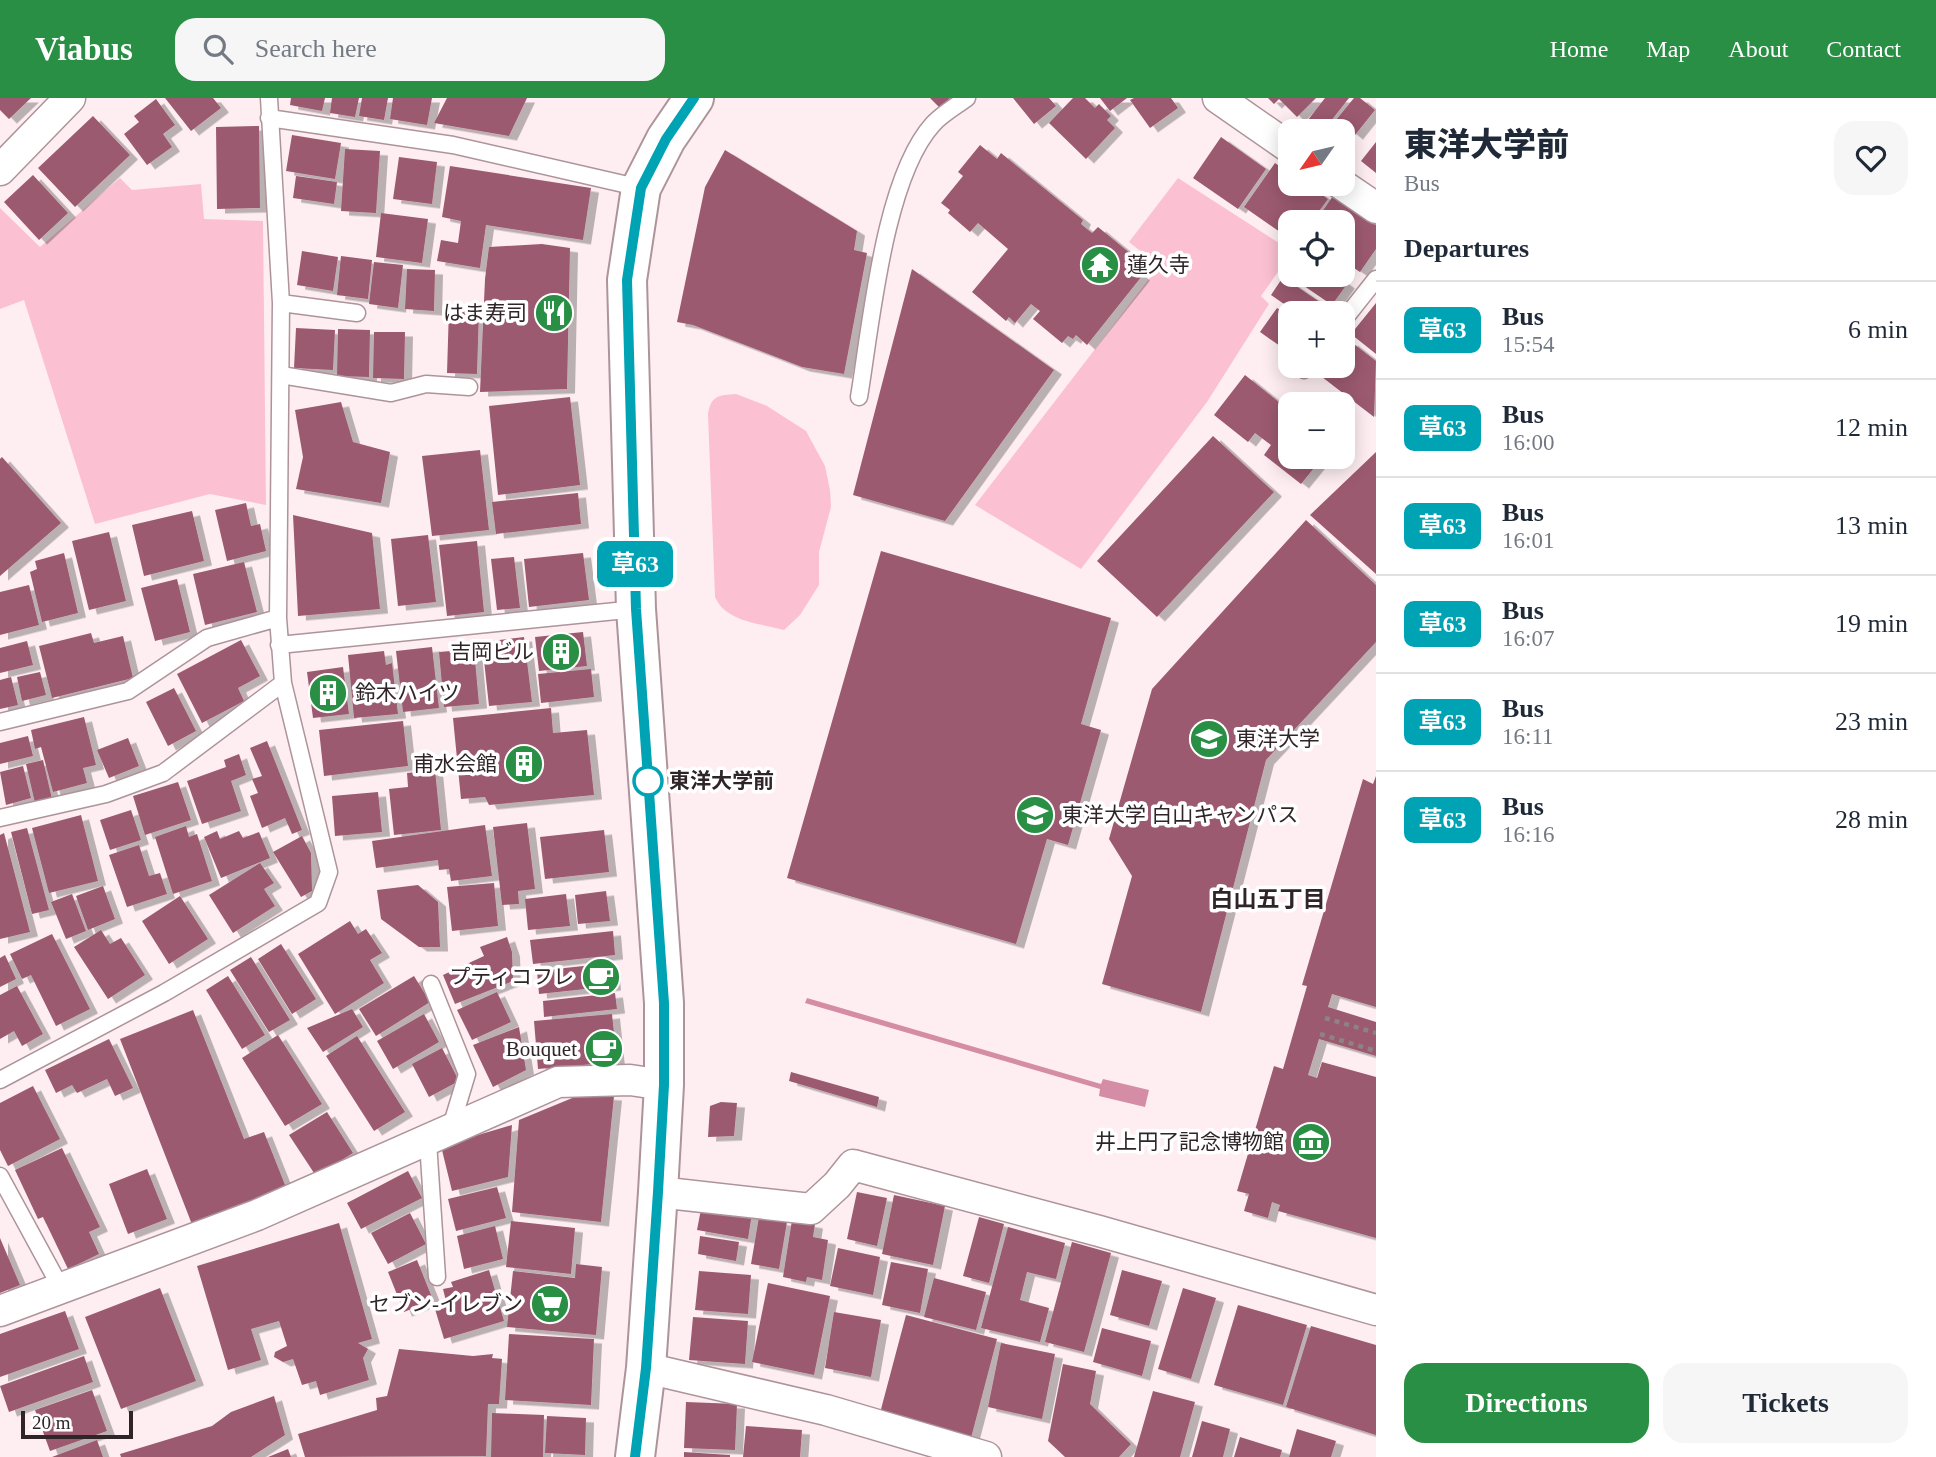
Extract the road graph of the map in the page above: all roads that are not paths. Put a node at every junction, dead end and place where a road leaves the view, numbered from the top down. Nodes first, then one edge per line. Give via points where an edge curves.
1 (70, 98) edge
2 (269, 98) edge
3 (694, 98) edge
4 (967, 98) edge
5 (1218, 98) edge
6 (269, 118) junction
7 (1278, 140) edge
8 (0, 170) edge
9 (641, 188) junction
10 (1355, 194) edge
11 (1376, 208) edge
12 (1376, 279) edge
13 (281, 303) junction
14 (1355, 306) edge
15 (357, 313) dead end
16 (281, 376) junction
17 (469, 387) dead end
18 (859, 397) dead end
19 (636, 609) junction
20 (278, 618) junction
21 (279, 645) junction
22 (282, 683) junction
23 (0, 722) edge
24 (0, 818) edge
25 (431, 984) dead end
26 (0, 1080) edge
27 (664, 1085) junction
28 (439, 1136) junction
29 (0, 1176) edge
30 (658, 1192) junction
31 (437, 1277) dead end
32 (61, 1288) junction
33 (1376, 1310) edge
34 (0, 1311) edge
35 (646, 1368) junction
36 (635, 1457) edge
37 (986, 1457) edge

1 - 8 street
2 - 6 lane
3 - 9 highway
4 - 18 lane via 932,125 903,174 886,238
5 - 7 street
6 - 9 lane via 453,145
6 - 13 lane
9 - 19 highway via 627,280
10 - 11 street
12 - 14 lane
13 - 15 lane
13 - 16 lane
16 - 17 lane via 391,393 426,384
16 - 20 lane
19 - 21 lane
19 - 27 highway via 664,1003
20 - 21 lane
20 - 23 lane via 207,638 128,691
21 - 22 lane
22 - 24 lane via 163,773 106,794
22 - 26 lane via 329,872 318,904
25 - 28 lane via 467,1074
27 - 28 street via 630,1080 558,1082
27 - 30 highway
28 - 31 lane
28 - 32 street via 257,1215
29 - 32 lane
30 - 33 street via 811,1209 853,1165
30 - 35 highway
32 - 34 street
35 - 36 highway
35 - 37 street via 826,1410

